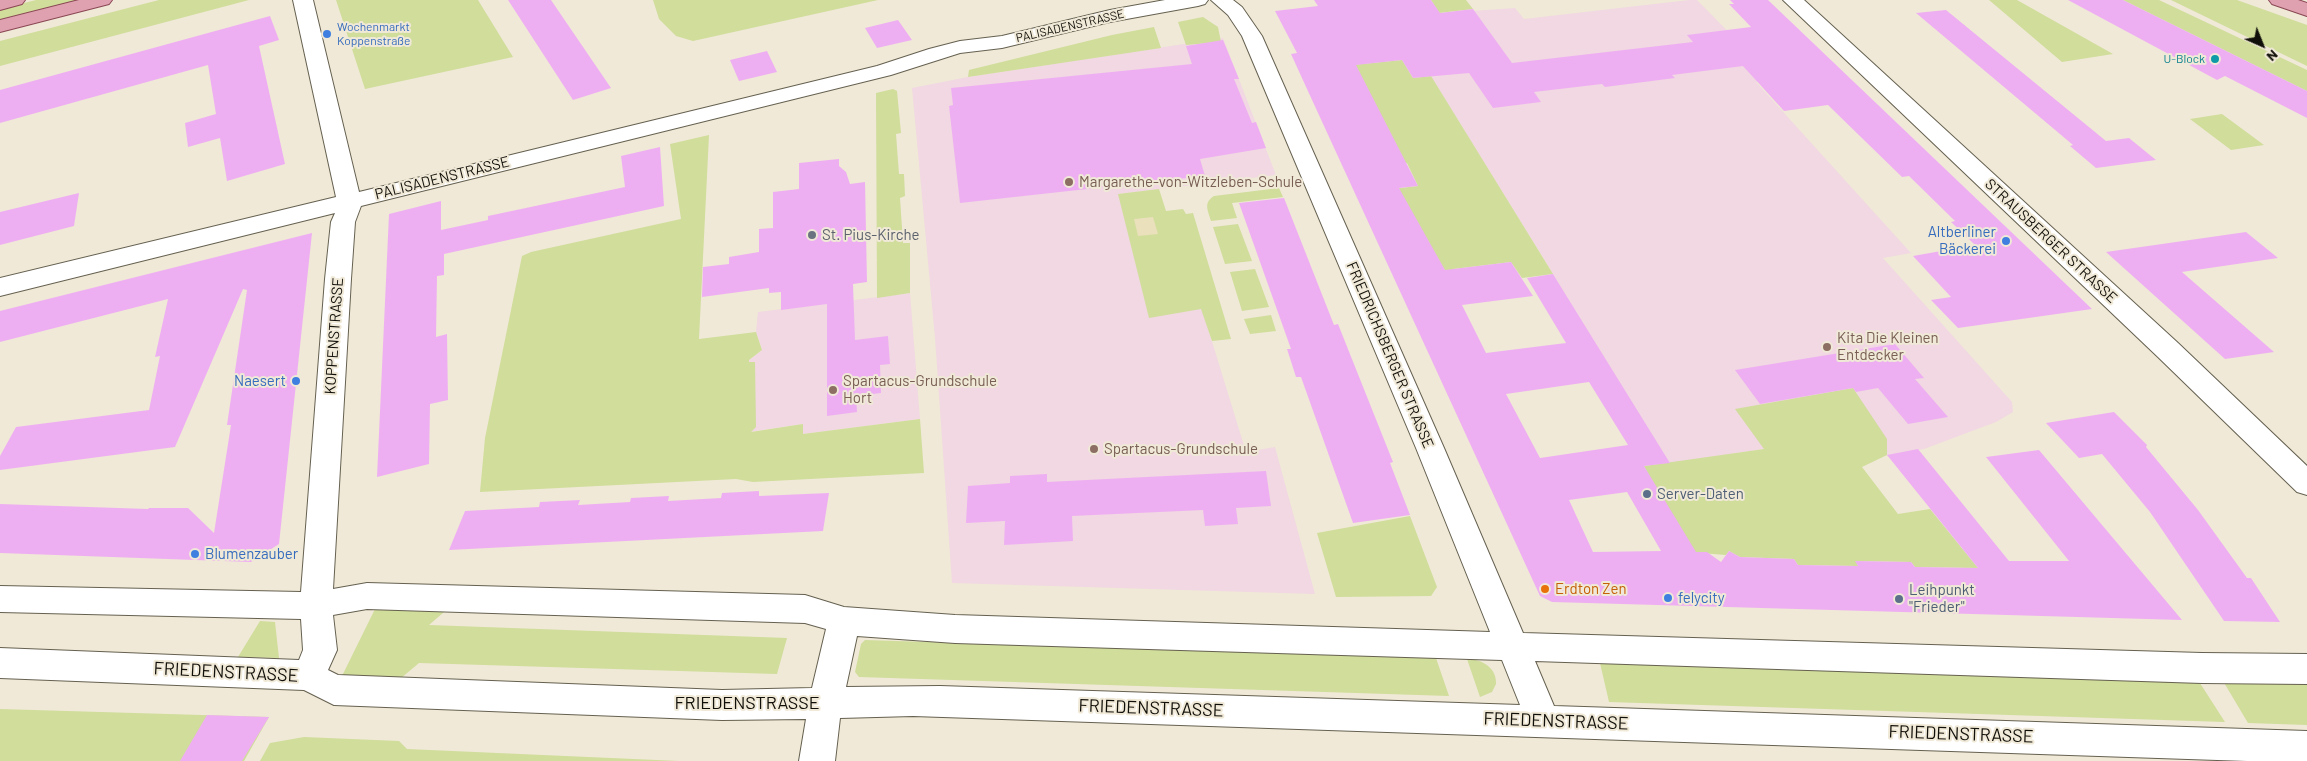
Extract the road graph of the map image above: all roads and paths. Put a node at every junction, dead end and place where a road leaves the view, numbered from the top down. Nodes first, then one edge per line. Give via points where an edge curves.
1 (15, 0) edge
2 (102, 0) edge
3 (303, 0) edge
4 (1198, 0) edge
5 (1221, 0) edge
6 (2279, 0) edge
7 (1795, 2) edge
8 (0, 4) edge
9 (2307, 10) edge
10 (0, 26) edge
11 (348, 202) junction
12 (0, 287) edge
13 (2307, 484) edge
14 (0, 599) edge
15 (316, 605) junction
16 (844, 621) junction
17 (1513, 647) junction
18 (0, 663) edge
19 (2307, 669) edge
20 (309, 676) junction
21 (826, 704) junction
22 (1543, 720) junction
23 (2307, 747) edge
24 (817, 761) edge

1 - 8 main road
2 - 10 main road
3 - 11 street, KOPPENSTRASSE
4 - 11 street, PALISADENSTRASSE via 1110,16 1002,42 967,60 884,71
5 - 17 street, FRIEDRICHSBERGER STRASSE via 1235,12 1252,36
6 - 9 main road
7 - 13 street, STRAUSBERGER STRASSE
11 - 12 street, PALISADENSTRASSE
11 - 15 street, KOPPENSTRASSE via 338,279
14 - 15 street
15 - 16 street via 367,596 795,608
15 - 20 street, KOPPENSTRASSE via 320,650
16 - 17 street via 955,629
16 - 21 street
17 - 19 street
17 - 22 street, FRIEDRICHSBERGER STRASSE
18 - 20 street, FRIEDENSTRASSE
20 - 21 street, FRIEDENSTRASSE via 334,690 722,705
21 - 22 street, FRIEDENSTRASSE via 940,701
21 - 24 street
22 - 23 street, FRIEDENSTRASSE

